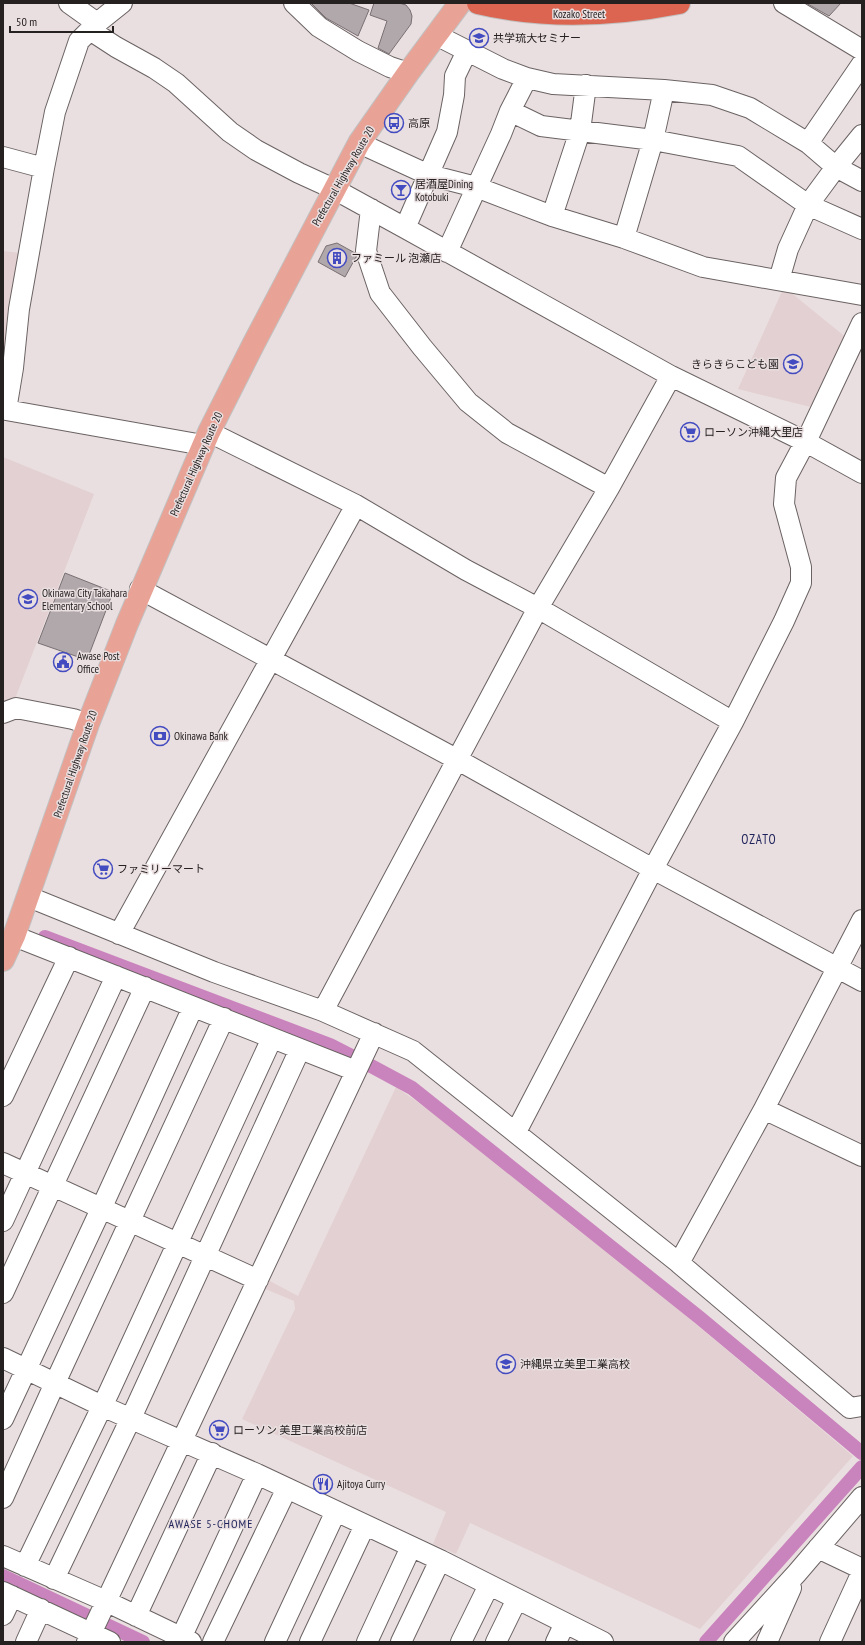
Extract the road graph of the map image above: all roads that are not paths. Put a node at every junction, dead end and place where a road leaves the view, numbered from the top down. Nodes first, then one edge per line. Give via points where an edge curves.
1 (69, 3) edge
2 (122, 3) edge
3 (294, 3) edge
4 (460, 3) edge
5 (478, 3) edge
6 (679, 3) edge
7 (784, 3) edge
8 (94, 26) junction
9 (436, 35) junction
10 (862, 50) edge
11 (467, 51) junction
12 (862, 64) edge
13 (408, 73) junction
14 (527, 78) junction
15 (586, 85) junction
16 (664, 90) junction
17 (510, 111) junction
18 (580, 131) junction
19 (862, 134) edge
20 (653, 140) junction
21 (360, 143) junction
22 (808, 143) junction
23 (3, 156) edge
24 (836, 167) junction
25 (44, 168) junction
26 (429, 175) junction
27 (862, 181) edge
28 (476, 187) junction
29 (334, 189) junction
30 (808, 205) junction
31 (371, 209) junction
32 (552, 216) junction
33 (405, 228) junction
34 (862, 228) edge
35 (624, 238) junction
36 (447, 252) junction
37 (779, 280) junction
38 (862, 295) edge
39 (862, 323) edge
40 (670, 376) junction
41 (206, 439) junction
42 (806, 442) junction
43 (862, 473) edge
44 (609, 488) junction
45 (356, 505) junction
46 (140, 589) junction
47 (538, 608) junction
48 (270, 660) junction
49 (3, 713) edge
50 (733, 722) junction
51 (88, 724) junction
52 (458, 760) junction
53 (653, 869) junction
54 (29, 897) junction
55 (862, 920) edge
56 (119, 934) junction
57 (14, 936) junction
58 (69, 957) junction
59 (3, 960) edge
60 (837, 967) junction
61 (116, 976) junction
62 (862, 980) edge
63 (145, 987) junction
64 (193, 1007) junction
65 (323, 1011) junction
66 (224, 1018) junction
67 (374, 1033) junction
68 (272, 1038) junction
69 (300, 1049) junction
70 (356, 1070) junction
71 (3, 1096) edge
72 (764, 1109) junction
73 (516, 1132) junction
74 (862, 1156) edge
75 (3, 1163) edge
76 (25, 1174) junction
77 (53, 1186) junction
78 (101, 1209) junction
79 (3, 1221) edge
80 (129, 1222) junction
81 (177, 1244) junction
82 (205, 1257) junction
83 (679, 1263) junction
84 (258, 1280) junction
85 (3, 1292) edge
86 (3, 1358) edge
87 (27, 1369) junction
88 (55, 1382) junction
89 (102, 1406) junction
90 (862, 1406) edge
91 (131, 1418) junction
92 (3, 1419) edge
93 (182, 1440) junction
94 (212, 1453) junction
95 (257, 1474) junction
96 (287, 1488) junction
97 (862, 1497) edge
98 (3, 1498) edge
99 (336, 1511) junction
100 (365, 1525) junction
101 (411, 1547) junction
102 (818, 1548) junction
103 (3, 1556) edge
104 (440, 1560) junction
105 (25, 1566) junction
106 (862, 1568) edge
107 (862, 1572) edge
108 (797, 1573) junction
109 (54, 1579) junction
110 (489, 1585) junction
111 (7, 1594) edge
112 (517, 1599) junction
113 (105, 1601) junction
114 (41, 1609) junction
115 (3, 1614) edge
116 (136, 1616) junction
117 (565, 1623) junction
118 (89, 1637) edge
119 (186, 1640) edge
120 (595, 1640) edge
121 (26, 1642) edge
122 (110, 1642) edge
123 (213, 1642) edge
124 (275, 1642) edge
125 (310, 1642) edge
126 (367, 1642) edge
127 (401, 1642) edge
128 (461, 1642) edge
129 (496, 1642) edge
130 (556, 1642) edge
131 (734, 1642) edge
132 (767, 1642) edge
133 (830, 1642) edge

1 - 8 street
2 - 8 street
3 - 13 street via 325,31 358,51
4 - 9 main road, Prefectural Highway Route 20
5 - 6 highway, Kozako Street via 536,13 586,15
7 - 10 street
8 - 25 street via 79,41 73,56 55,112
8 - 29 street via 116,47 176,83 230,132 256,150
9 - 11 street
9 - 13 main road, Prefectural Highway Route 20
11 - 14 street
11 - 26 street via 455,76 454,95 446,132
12 - 22 street
13 - 21 main road, Prefectural Highway Route 20
14 - 15 street via 553,84
14 - 17 street
15 - 16 street
15 - 18 street
16 - 20 street
16 - 22 street via 712,95 750,108
17 - 18 street via 541,126
17 - 28 street
18 - 20 street
18 - 32 street
19 - 24 street
20 - 30 street via 738,156
20 - 35 street
21 - 26 street
21 - 29 main road, Prefectural Highway Route 20
22 - 24 street
23 - 25 street
24 - 27 street
24 - 30 street
25 - 41 street via 19,309 6,410
26 - 28 street
26 - 33 street
28 - 32 street
28 - 36 street
29 - 31 street
29 - 41 main road, Prefectural Highway Route 20
30 - 34 street
30 - 37 street via 788,249
31 - 33 street
31 - 44 street via 366,251 380,293 468,402 507,433
32 - 35 street
33 - 36 street
35 - 37 street via 703,267
36 - 40 street
37 - 38 street
39 - 42 street
40 - 42 street
40 - 44 street
41 - 45 street
41 - 46 main road, Prefectural Highway Route 20
42 - 43 street
42 - 50 street via 786,478 784,504 801,567 801,583
44 - 47 street
45 - 47 street via 466,570
45 - 48 street
46 - 48 street
46 - 51 main road, Prefectural Highway Route 20
47 - 50 street
47 - 52 street
48 - 52 street
48 - 56 street
49 - 51 street via 16,708
50 - 53 street
51 - 54 main road, Prefectural Highway Route 20
52 - 53 street
52 - 65 street
53 - 60 street
53 - 73 street
54 - 56 street
54 - 57 main road, Prefectural Highway Route 20
55 - 60 street
56 - 65 street via 214,972
57 - 58 street
57 - 59 main road, Prefectural Highway Route 20
58 - 61 street
58 - 71 street
60 - 62 street
60 - 72 street
61 - 63 street
61 - 76 street
63 - 64 street
63 - 77 street
64 - 66 street
64 - 78 street
65 - 67 street
66 - 68 street
66 - 80 street
67 - 70 street
67 - 73 street via 413,1050
68 - 69 street
68 - 81 street
69 - 70 street
69 - 82 street
70 - 84 street
72 - 74 street
72 - 83 street
73 - 83 street
75 - 76 street
76 - 77 street
76 - 79 street
77 - 78 street
77 - 85 street
78 - 80 street
78 - 87 street
80 - 81 street
80 - 88 street
81 - 82 street
81 - 89 street
82 - 84 street
82 - 91 street
83 - 90 street via 850,1408
84 - 93 street
86 - 87 street
87 - 88 street
87 - 92 street
88 - 89 street
88 - 98 street
89 - 91 street
89 - 105 street
91 - 93 street
91 - 109 street
93 - 94 street
93 - 113 street
94 - 95 street
94 - 116 street
95 - 96 street
95 - 119 street
96 - 99 street
96 - 123 street
97 - 102 street
99 - 100 street
99 - 124 street
100 - 101 street
100 - 125 street
101 - 104 street
101 - 126 street
102 - 106 street
102 - 108 street
103 - 105 street
104 - 110 street
104 - 127 street
105 - 109 street
107 - 133 street
108 - 131 street
108 - 132 street
109 - 113 street
110 - 112 street
110 - 128 street
111 - 114 street
111 - 115 street
112 - 117 street
112 - 129 street
113 - 116 street
113 - 118 street
114 - 118 street
114 - 121 street
116 - 119 street
117 - 120 street
117 - 130 street
118 - 122 street

